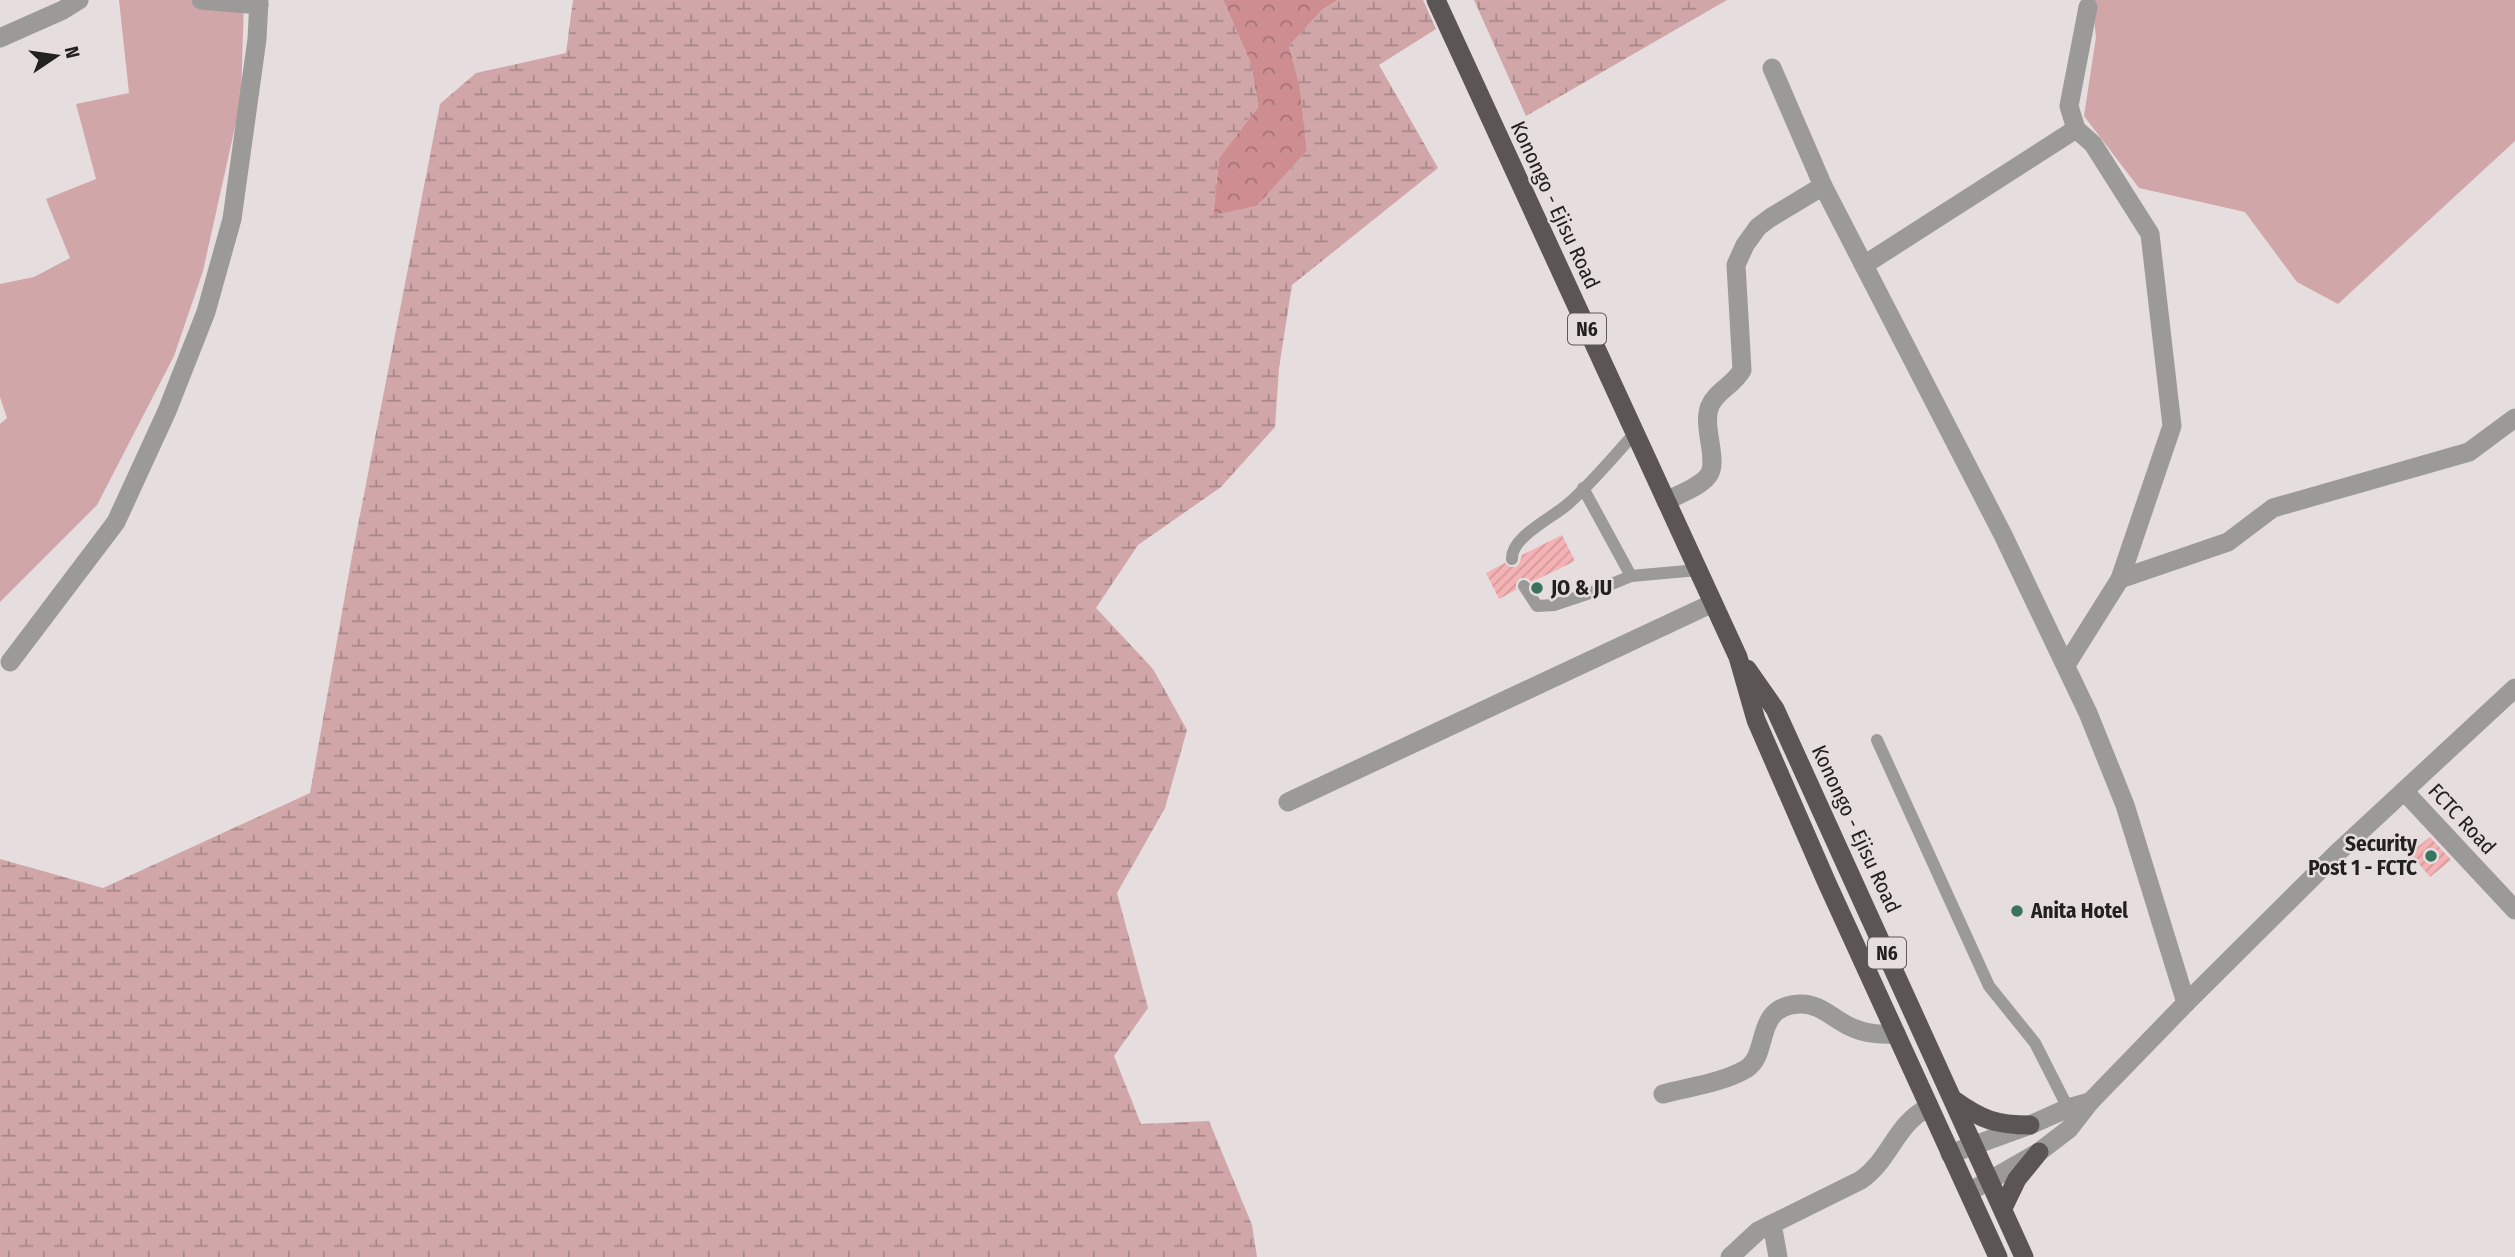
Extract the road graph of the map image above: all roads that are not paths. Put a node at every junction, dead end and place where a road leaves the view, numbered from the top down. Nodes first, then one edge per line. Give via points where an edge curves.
1 (79, 0) edge
2 (201, 0) edge
3 (1436, 0) edge
4 (259, 3) edge
5 (2088, 7) dead end
6 (0, 38) edge
7 (1772, 68) dead end
8 (2076, 129) junction
9 (1823, 186) junction
10 (1864, 265) junction
11 (2515, 418) edge
12 (1635, 433) junction
13 (1583, 488) junction
14 (1667, 501) junction
15 (1512, 559) dead end
16 (1698, 570) junction
17 (1631, 576) junction
18 (2120, 579) junction
19 (1524, 586) dead end
20 (1713, 603) junction
21 (1738, 657) junction
22 (10, 662) dead end
23 (2066, 665) junction
24 (2515, 688) edge
25 (1877, 740) dead end
26 (2404, 791) junction
27 (1288, 802) dead end
28 (2515, 910) edge
29 (2186, 1003) junction
30 (1896, 1034) junction
31 (1663, 1094) dead end
32 (1953, 1100) junction
33 (2090, 1102) junction
34 (1929, 1107) junction
35 (2068, 1108) junction
36 (2030, 1125) junction
37 (1973, 1146) junction
38 (2039, 1152) junction
39 (1950, 1154) junction
40 (1990, 1181) junction
41 (1969, 1192) junction
42 (2003, 1208) junction
43 (1772, 1224) junction
44 (1730, 1257) edge
45 (1779, 1257) edge
46 (1998, 1257) edge
47 (2024, 1257) edge

1 - 6 street
2 - 4 street
3 - 12 highway, Konongo - Ejisu Road / N6
4 - 22 street via 232,219 206,312 116,522
5 - 8 street via 2069,106
7 - 9 street
8 - 10 street
8 - 18 street via 2093,144 2150,234 2172,426
9 - 10 street
9 - 14 street via 1758,227 1745,245 1736,265 1742,370 1708,409 1711,473
10 - 23 street
11 - 18 street via 2469,452 2273,508 2228,542
12 - 13 lane
12 - 14 highway, Konongo - Ejisu Road / N6
13 - 15 lane via 1521,539
13 - 17 lane
14 - 16 highway, Konongo - Ejisu Road / N6
16 - 17 lane
16 - 20 highway, Konongo - Ejisu Road / N6
17 - 19 lane via 1554,605 1537,606
18 - 23 street
20 - 21 highway, Konongo - Ejisu Road / N6
20 - 27 street
21 - 30 highway, Konongo - Ejisu Road / N6 via 1756,720
21 - 32 highway, Konongo - Ejisu Road / N6 via 1775,709
23 - 29 street via 2125,805
24 - 26 street
25 - 35 lane via 1989,986 2035,1043
26 - 28 street, FCTC Road
26 - 29 street
29 - 33 street
30 - 31 street via 1855,1029 1816,1006 1785,1007 1764,1028 1757,1056 1746,1068
30 - 34 highway, Konongo - Ejisu Road / N6
32 - 36 highway via 1985,1120
32 - 37 highway, Konongo - Ejisu Road / N6
33 - 35 street
33 - 38 street via 2068,1129
34 - 39 highway, Konongo - Ejisu Road / N6
34 - 43 street via 1906,1122 1874,1171
35 - 36 street
36 - 37 street
37 - 39 street
37 - 40 highway, Konongo - Ejisu Road / N6
38 - 40 street
38 - 42 highway
39 - 41 highway, Konongo - Ejisu Road / N6
40 - 41 street
40 - 42 highway, Konongo - Ejisu Road / N6
41 - 46 highway, Konongo - Ejisu Road / N6
42 - 47 highway, Konongo - Ejisu Road / N6
43 - 44 street
43 - 45 street

